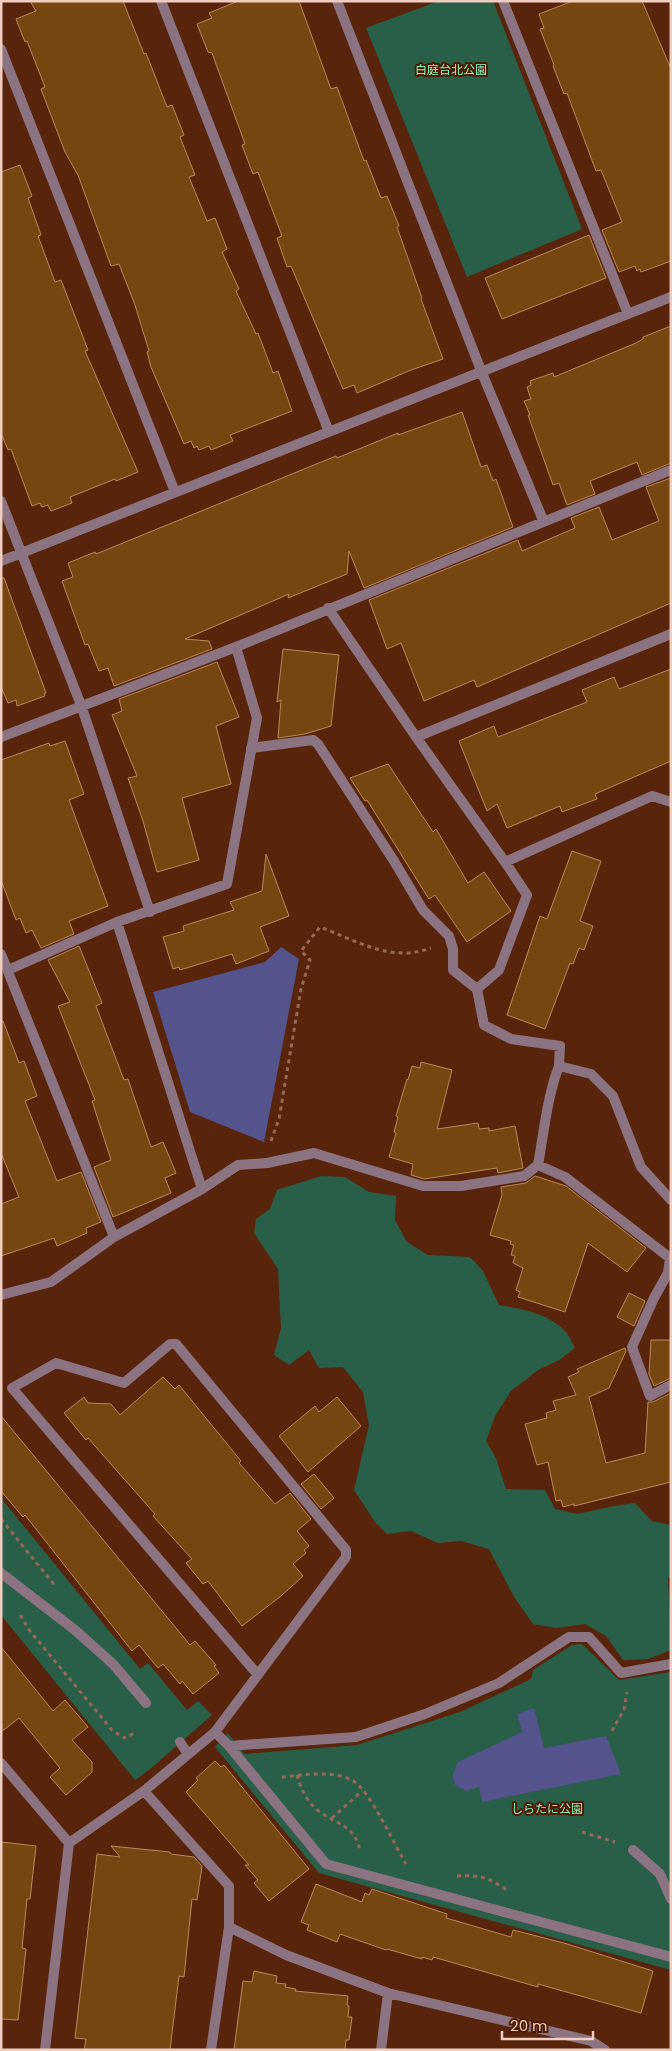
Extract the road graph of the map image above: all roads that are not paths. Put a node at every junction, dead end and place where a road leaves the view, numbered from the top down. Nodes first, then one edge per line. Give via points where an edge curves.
1 (160, 1) edge
2 (337, 1) edge
3 (504, 1) edge
4 (1, 49) edge
5 (671, 297) edge
6 (628, 314) junction
7 (482, 373) junction
8 (329, 432) junction
9 (671, 470) edge
10 (175, 492) junction
11 (1, 501) edge
12 (544, 520) junction
13 (22, 553) junction
14 (1, 561) edge
15 (328, 608) junction
16 (671, 634) edge
17 (236, 647) junction
18 (81, 705) junction
19 (1, 736) edge
20 (416, 737) junction
21 (251, 748) junction
22 (671, 802) edge
23 (505, 862) junction
24 (150, 912) junction
25 (117, 922) junction
26 (1, 954) edge
27 (8, 970) junction
28 (477, 989) junction
29 (559, 1066) junction
30 (538, 1166) junction
31 (202, 1189) junction
32 (671, 1200) edge
33 (114, 1238) junction
34 (669, 1273) edge
35 (1, 1295) edge
36 (671, 1385) edge
37 (1, 1573) edge
38 (671, 1664) edge
39 (258, 1675) junction
40 (146, 1703) dead end
41 (215, 1732) junction
42 (180, 1742) dead end
43 (229, 1746) junction
44 (188, 1754) junction
45 (1, 1763) edge
46 (144, 1791) junction
47 (69, 1843) junction
48 (633, 1850) road end
49 (667, 1881) edge
50 (671, 1899) edge
51 (229, 1927) junction
52 (671, 1958) edge
53 (388, 1993) junction
54 (45, 2050) edge
55 (211, 2050) edge
56 (381, 2050) edge
57 (605, 2050) edge

1 - 8 street
2 - 7 street
3 - 6 street
4 - 10 street
5 - 6 street
6 - 7 street
7 - 8 street
7 - 12 street
8 - 10 street
9 - 12 street
10 - 13 street
11 - 13 street
12 - 15 street
13 - 14 street
13 - 18 street
15 - 17 street
15 - 20 street
16 - 20 street
17 - 18 street
17 - 21 street via 257,718
18 - 19 street
18 - 24 street
20 - 23 street
21 - 24 street via 227,884
21 - 28 street via 313,740 318,744 423,910 450,940 454,949 453,970
22 - 23 street via 652,796
23 - 28 street via 527,896 499,970
24 - 25 street
25 - 27 street
25 - 31 street
26 - 27 street
27 - 33 street
28 - 29 street via 484,1025 511,1039 560,1046
29 - 30 street via 553,1081
29 - 32 street via 591,1074 613,1096 641,1167
30 - 31 street via 524,1176 461,1186 423,1186 314,1153 267,1163 238,1165
30 - 34 street via 565,1177 670,1258
31 - 33 street
33 - 35 street via 51,1282
34 - 36 street via 632,1348 650,1396
37 - 40 street via 114,1664
38 - 43 street via 621,1672 589,1637 569,1638 499,1683 425,1714 356,1737
39 - 39 street via 245,1660 12,1388 56,1363 124,1384 170,1344 176,1344 346,1550 346,1557
39 - 41 street
41 - 43 street
41 - 44 street
42 - 44 street
43 - 52 street via 326,1864
44 - 46 street
45 - 47 street
46 - 47 street
46 - 51 street via 229,1886
47 - 54 street
48 - 49 street
49 - 50 street
51 - 53 street via 286,1955
51 - 55 street
53 - 56 street
53 - 57 street via 590,2041

